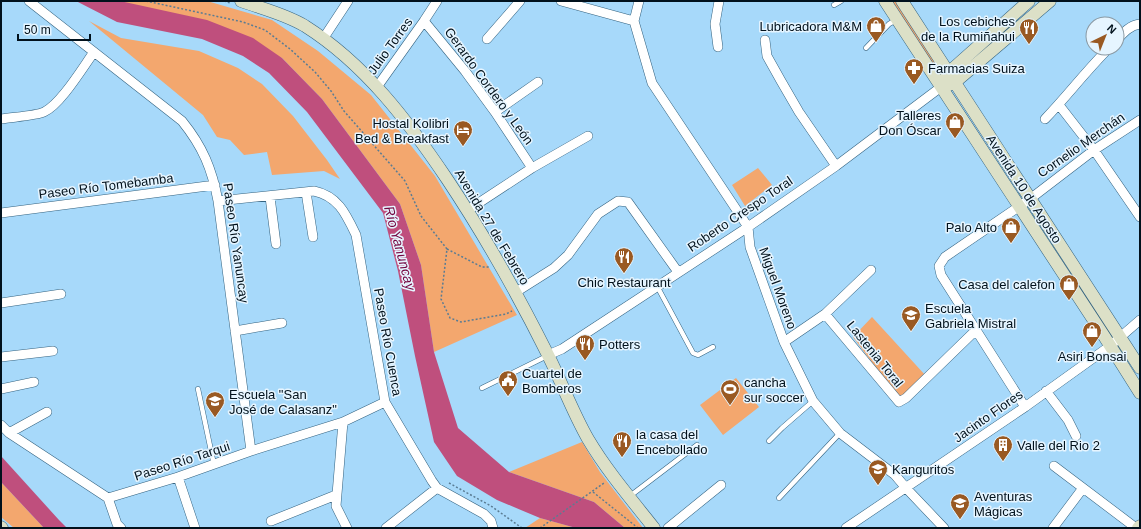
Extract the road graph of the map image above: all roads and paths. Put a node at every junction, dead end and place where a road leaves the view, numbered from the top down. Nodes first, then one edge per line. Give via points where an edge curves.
1 (29, 1) edge
2 (146, 1) edge
3 (224, 1) edge
4 (348, 1) edge
5 (437, 1) edge
6 (520, 1) edge
7 (561, 1) edge
8 (639, 1) edge
9 (719, 1) edge
10 (841, 1) edge
11 (885, 1) edge
12 (903, 1) edge
13 (1029, 1) edge
14 (1050, 1) edge
15 (236, 2) edge
16 (834, 4) dead end
17 (897, 20) junction
18 (424, 21) junction
19 (634, 21) junction
20 (1140, 24) edge
21 (1125, 32) edge
22 (323, 38) junction
23 (487, 39) dead end
24 (765, 40) dead end
25 (718, 47) dead end
26 (866, 48) dead end
27 (94, 52) junction
28 (1101, 56) edge
29 (951, 78) junction
30 (538, 82) dead end
31 (377, 87) junction
32 (942, 87) junction
33 (1059, 105) junction
34 (495, 112) junction
35 (1, 119) edge
36 (1045, 119) dead end
37 (1140, 120) edge
38 (588, 136) dead end
39 (1094, 150) junction
40 (836, 166) junction
41 (532, 168) junction
42 (215, 185) junction
43 (306, 192) junction
44 (270, 196) junction
45 (1030, 199) junction
46 (218, 201) junction
47 (1019, 207) junction
48 (468, 210) junction
49 (1, 213) edge
50 (1140, 217) edge
51 (748, 227) junction
52 (313, 237) dead end
53 (276, 244) dead end
54 (448, 249) junction
55 (494, 267) dead end
56 (871, 270) dead end
57 (678, 272) junction
58 (657, 286) junction
59 (516, 292) junction
60 (61, 294) dead end
61 (1, 303) edge
62 (517, 309) dead end
63 (825, 314) junction
64 (1140, 320) edge
65 (282, 323) dead end
66 (976, 330) junction
67 (235, 331) junction
68 (1120, 336) junction
69 (784, 342) junction
70 (1110, 346) junction
71 (713, 347) dead end
72 (53, 351) dead end
73 (548, 355) junction
74 (1, 357) edge
75 (1140, 368) edge
76 (34, 382) dead end
77 (482, 388) dead end
78 (1, 389) edge
79 (198, 389) dead end
80 (1046, 392) junction
81 (1140, 393) edge
82 (813, 401) junction
83 (385, 402) junction
84 (1025, 407) junction
85 (47, 412) dead end
86 (343, 422) junction
87 (1, 425) edge
88 (9, 433) junction
89 (840, 433) junction
90 (1076, 436) dead end
91 (769, 442) dead end
92 (697, 445) dead end
93 (251, 451) junction
94 (214, 465) junction
95 (1054, 466) dead end
96 (614, 476) junction
97 (178, 477) junction
98 (721, 485) dead end
99 (437, 488) junction
100 (906, 488) junction
101 (1083, 488) junction
102 (592, 492) junction
103 (336, 495) junction
104 (629, 497) junction
105 (108, 498) junction
106 (779, 498) dead end
107 (271, 521) dead end
108 (492, 525) edge
109 (1140, 526) edge
110 (121, 528) edge
111 (195, 528) edge
112 (348, 528) edge
113 (386, 528) edge
114 (540, 528) edge
115 (638, 528) edge
116 (654, 528) edge
117 (668, 528) edge
118 (846, 528) edge
119 (944, 528) edge
120 (1052, 528) edge
121 (1137, 528) edge

1 - 27 street, Paseo Río Yanuncay
2 - 54 path via 243,22 265,30 290,49 315,72 348,116 405,181 421,216
3 - 15 path
4 - 22 street
5 - 18 street, Julio Torres
6 - 23 street
7 - 19 street
8 - 19 street
9 - 25 street via 715,24
10 - 16 lane
11 - 17 main road, Avenida 10 de Agosto
12 - 29 main road, Avenida 10 de Agosto
13 - 29 main road
14 - 29 main road
15 - 22 main road, Avenida 27 de Febrero via 285,16
17 - 26 lane
17 - 32 main road, Avenida 10 de Agosto
18 - 31 street, Julio Torres
18 - 34 street, Gerardo Cordero y León
19 - 51 street, Miguel Moreno via 652,83
20 - 21 street
22 - 31 main road, Avenida 27 de Febrero via 358,67
24 - 40 street via 767,56 781,81
27 - 35 street via 59,99 44,112
27 - 42 street, Paseo Río Yanuncay via 182,121 203,150
28 - 33 street
29 - 32 main road
29 - 45 main road, Avenida 10 de Agosto
30 - 34 street
31 - 48 main road, Avenida 27 de Febrero via 410,127
32 - 40 street, Roberto Crespo Toral
32 - 47 main road, Avenida 10 de Agosto
33 - 36 street
33 - 39 street
34 - 41 street, Gerardo Cordero y León
37 - 39 street, Cornelio Merchán
38 - 41 street
39 - 45 street, Cornelio Merchán
39 - 50 street
40 - 51 street, Roberto Crespo Toral
41 - 48 street
42 - 46 street, Paseo Río Yanuncay
42 - 49 street, Paseo Río Tomebamba
43 - 44 street
43 - 52 street
43 - 83 street, Paseo Río Cuenca via 324,194 335,201 348,218 356,235
44 - 46 street
44 - 53 street
45 - 47 street, Cornelio Merchán
45 - 68 main road, Avenida 10 de Agosto
46 - 67 street, Paseo Río Yanuncay
47 - 66 street, Cornelio Merchán via 945,257 939,266 940,275
47 - 70 main road, Avenida 10 de Agosto
48 - 59 main road, Avenida 27 de Febrero
51 - 57 street, Roberto Crespo Toral
51 - 69 street, Miguel Moreno via 750,247
54 - 55 path via 482,267
54 - 62 path via 442,299 450,318 461,322 506,314
56 - 63 street
57 - 58 street, Roberto Crespo Toral
57 - 59 street via 628,202 618,201 598,214 568,255 554,268
58 - 71 lane via 693,353 698,355
58 - 73 street, Roberto Crespo Toral via 562,349
59 - 73 main road, Avenida 27 de Febrero
60 - 61 street
63 - 66 street, Lastenia Toral via 899,402
63 - 69 street
64 - 68 street, Jacinto Flores
65 - 67 street
66 - 84 street, Cornelio Merchán
67 - 93 street, Paseo Río Yanuncay
68 - 70 street, Jacinto Flores
68 - 75 main road, Avenida 10 de Agosto
69 - 82 street, Miguel Moreno
70 - 80 street, Jacinto Flores
70 - 81 main road, Avenida 10 de Agosto
72 - 74 street
73 - 77 lane
73 - 96 main road, Avenida 27 de Febrero via 587,438
76 - 78 street
79 - 94 lane
80 - 84 street, Jacinto Flores
80 - 90 street via 1068,420
82 - 89 street, Miguel Moreno
82 - 91 lane
83 - 86 street, Paseo Río Tarqui
83 - 99 street, Paseo Río Cuenca
84 - 100 street, Jacinto Flores
85 - 88 street
86 - 93 street, Paseo Río Tarqui
86 - 103 street
87 - 88 street
88 - 105 street
89 - 100 street, Miguel Moreno via 895,475
89 - 106 lane
92 - 104 lane
93 - 94 street, Paseo Río Tarqui
94 - 97 street, Paseo Río Tarqui
95 - 101 street
96 - 102 path
96 - 104 main road, Avenida 27 de Febrero
97 - 105 street, Paseo Río Tarqui
97 - 111 street
98 - 117 street
99 - 108 street, Paseo Río Cuenca via 484,514
99 - 113 street
100 - 118 street, Jacinto Flores
100 - 119 street, Miguel Moreno
101 - 120 street
101 - 121 street
102 - 114 path
102 - 115 path
103 - 107 street
103 - 112 street via 336,506
104 - 116 main road, Avenida 27 de Febrero
105 - 110 street via 117,524
109 - 121 main road

